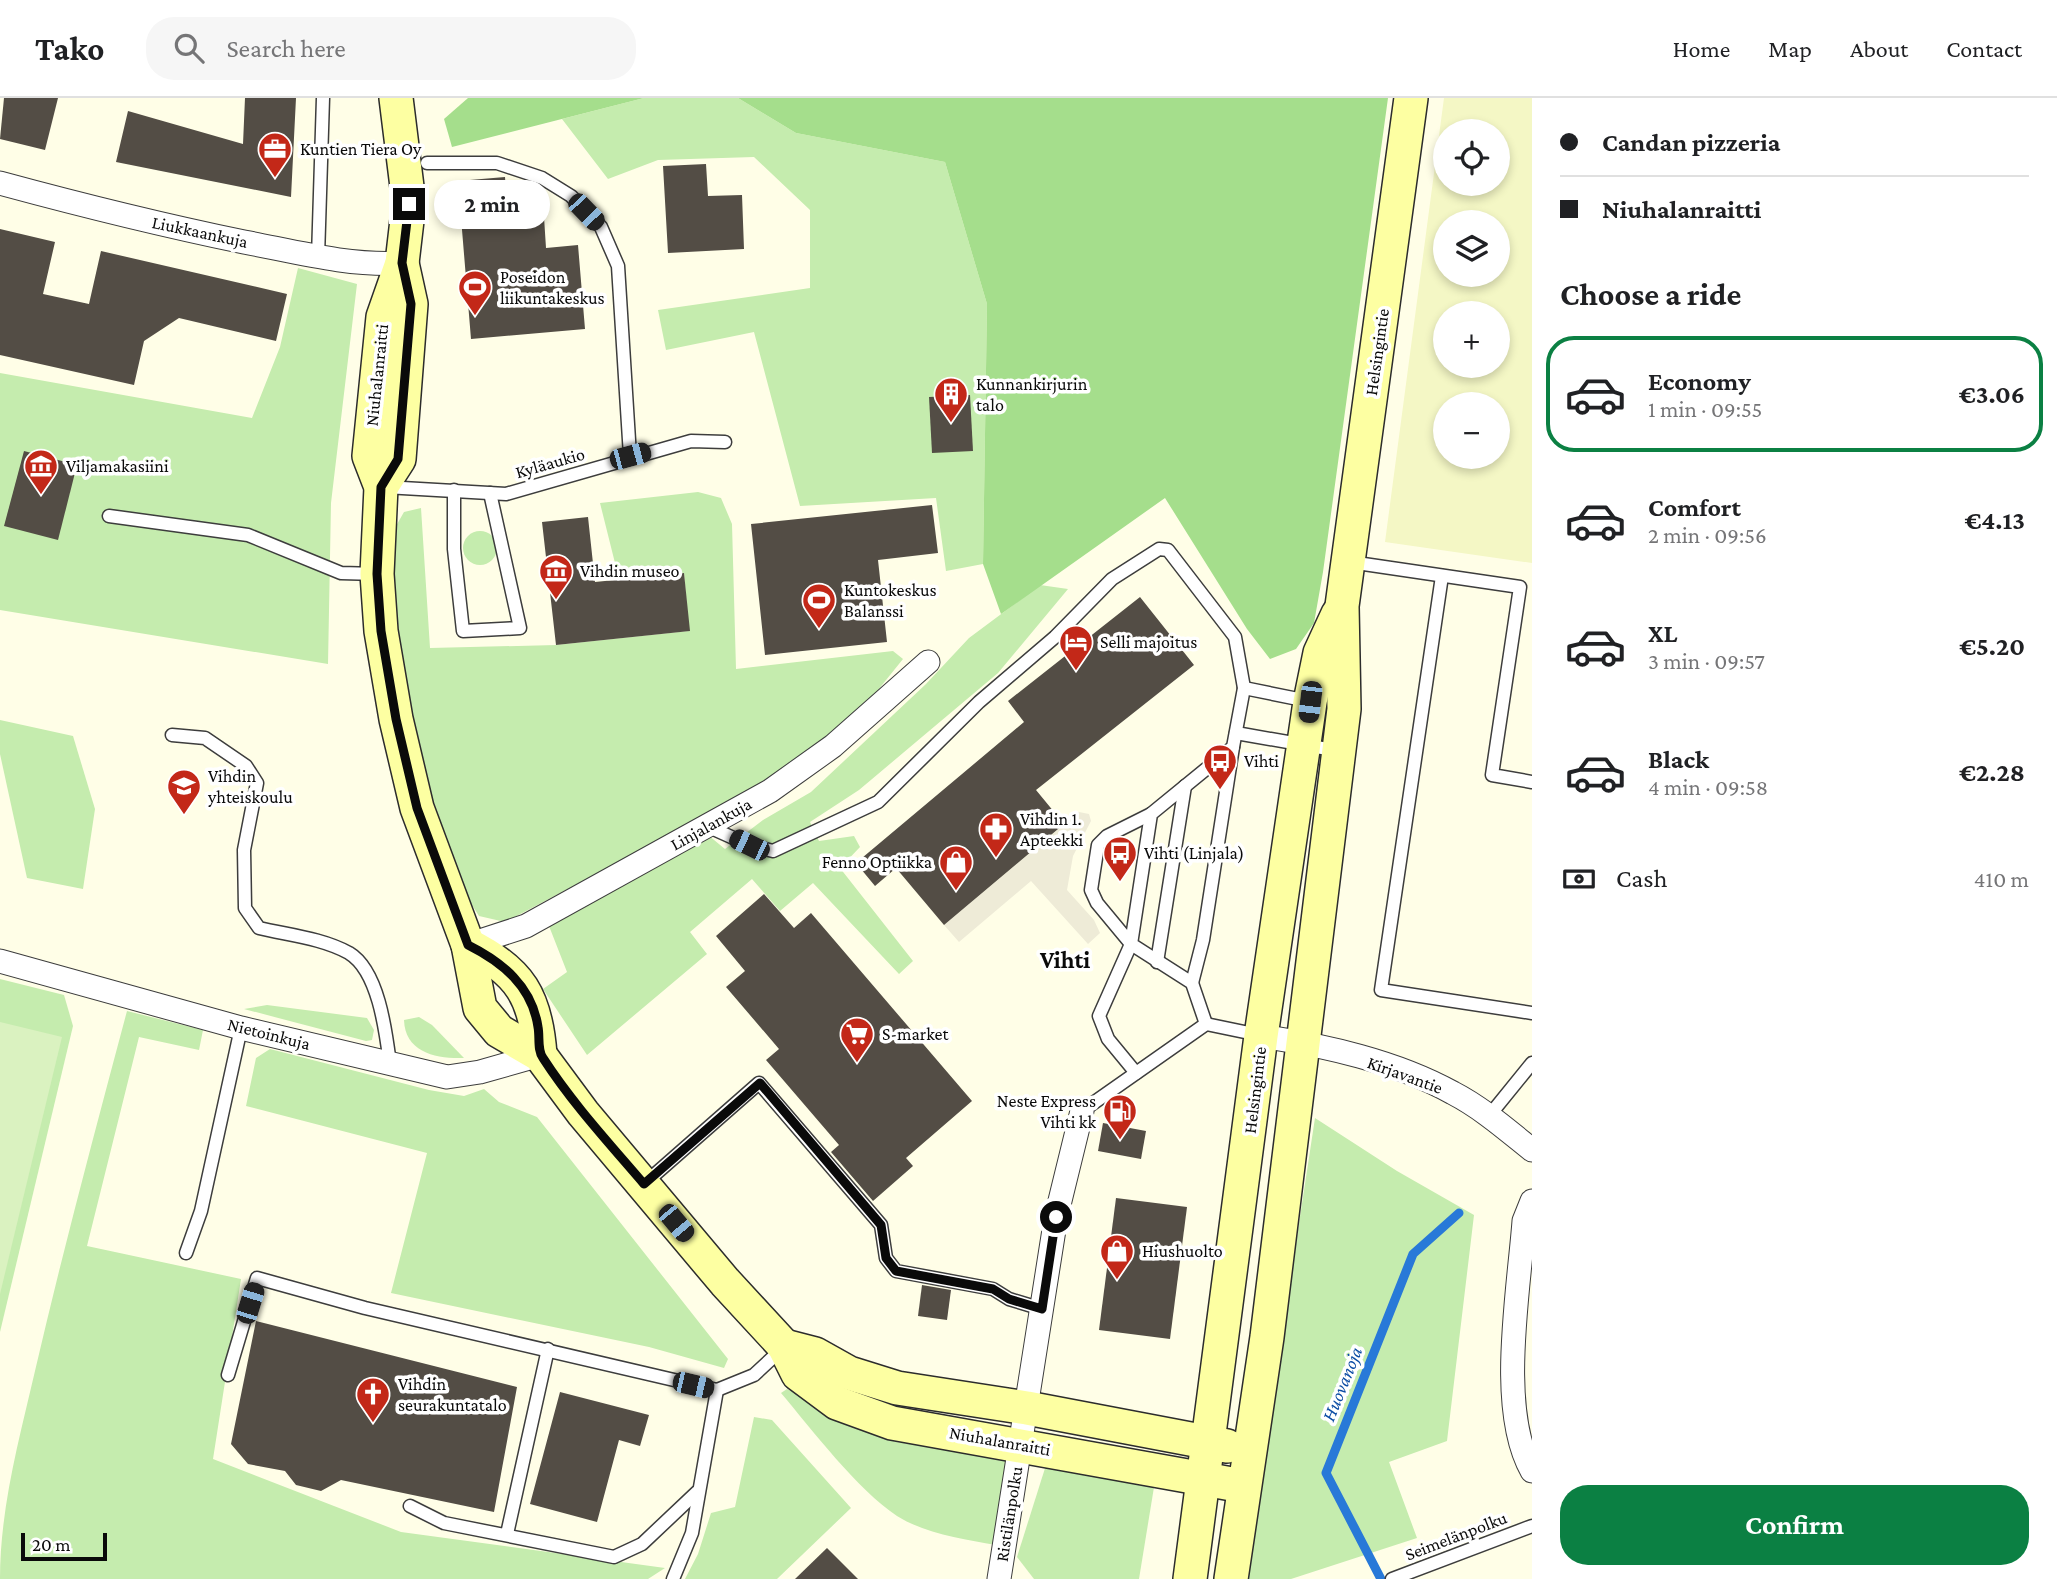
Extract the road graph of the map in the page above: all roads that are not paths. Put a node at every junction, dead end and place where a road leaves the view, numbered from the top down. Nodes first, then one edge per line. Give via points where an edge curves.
1 (323, 98) edge
2 (396, 98) edge
3 (1412, 98) edge
4 (427, 163) dead end
5 (0, 183) edge
6 (318, 257) junction
7 (402, 263) junction
8 (725, 442) dead end
9 (630, 456) junction
10 (381, 487) junction
11 (454, 490) junction
12 (491, 493) junction
13 (109, 516) dead end
14 (1348, 562) junction
15 (377, 574) junction
16 (1442, 576) junction
17 (928, 662) dead end
18 (1244, 688) junction
19 (1327, 706) junction
20 (1236, 733) junction
21 (172, 736) dead end
22 (1305, 745) junction
23 (1233, 747) junction
24 (1339, 751) junction
25 (1532, 782) edge
26 (1185, 786) junction
27 (1151, 814) junction
28 (709, 827) junction
29 (1131, 944) junction
30 (468, 945) junction
31 (0, 961) edge
32 (1157, 962) junction
33 (1192, 983) junction
34 (1532, 1013) edge
35 (1206, 1024) junction
36 (241, 1028) junction
37 (1261, 1036) junction
38 (1303, 1042) junction
39 (540, 1055) junction
40 (1532, 1063) edge
41 (390, 1064) junction
42 (1136, 1073) junction
43 (1082, 1111) joint
44 (1489, 1116) junction
45 (1532, 1150) edge
46 (644, 1184) junction
47 (1532, 1201) edge
48 (186, 1253) dead end
49 (1042, 1309) junction
50 (784, 1346) junction
51 (548, 1349) junction
52 (228, 1375) dead end
53 (717, 1390) junction
54 (1027, 1408) junction
55 (1208, 1440) junction
56 (1020, 1445) junction
57 (1248, 1452) junction
58 (1532, 1471) edge
59 (1202, 1479) junction
60 (1243, 1486) junction
61 (698, 1492) junction
62 (410, 1506) dead end
63 (1532, 1526) edge
64 (507, 1534) junction
65 (1395, 1578) edge
66 (673, 1579) edge
67 (999, 1579) edge
68 (1190, 1579) edge
69 (1231, 1579) edge

1 - 6 lane
2 - 7 street, Niuhalanraitti via 409,204
3 - 14 street, Helsingintie
4 - 9 lane via 497,163 542,178 571,196 601,228 618,266
5 - 6 street, Liukkaankuja via 109,212
6 - 7 street, Liukkaankuja via 370,265
7 - 10 street, Niuhalanraitti via 411,304 400,446 398,459
8 - 9 lane, Kyläaukio via 691,441
9 - 12 lane, Kyläaukio via 506,494
10 - 11 lane, Kyläaukio
10 - 15 street, Niuhalanraitti
11 - 12 lane, Kyläaukio
11 - 12 lane via 454,549 463,631 520,628
13 - 15 lane via 248,535 341,573
14 - 16 lane
14 - 19 street, Helsingintie via 1342,606 1320,653
15 - 30 street, Niuhalanraitti via 381,631 417,808
16 - 25 lane via 1520,587 1492,775
16 - 34 lane via 1381,990
17 - 28 street, Linjalankuja via 833,746
18 - 19 lane
18 - 20 lane
18 - 28 lane via 1235,637 1168,550 1159,549 1112,579 878,802 773,851
19 - 22 street, Helsingintie
19 - 24 street, Helsingintie
20 - 22 lane
20 - 23 lane
21 - 41 lane via 205,738 246,766 257,783 244,850 245,908 259,928 322,942 351,955 368,977 381,1008
22 - 24 lane
22 - 37 street, Helsingintie
23 - 26 lane
23 - 33 lane
24 - 38 street, Helsingintie
26 - 27 lane
26 - 32 lane
27 - 29 lane
27 - 29 lane via 1098,845 1091,890
28 - 30 street, Linjalankuja via 526,926
29 - 32 lane
29 - 42 lane via 1099,1016 1108,1039
30 - 39 street, Niuhalanraitti via 497,960 522,986 534,1011
30 - 39 street, Niuhalanraitti via 480,1008 499,1031
31 - 36 street, Nietoinkuja
32 - 33 lane
33 - 35 lane
35 - 37 lane
35 - 42 lane
36 - 41 street, Nietoinkuja
36 - 48 lane via 201,1211
37 - 38 street, Kirjavantie
37 - 55 street, Helsingintie
38 - 44 street, Kirjavantie via 1399,1068 1454,1093
38 - 57 street, Helsingintie via 1267,1337
39 - 41 street, Nietoinkuja via 447,1077
39 - 46 street, Niuhalanraitti
40 - 44 lane
42 - 43 lane
43 - 49 street, Ristilänpolku via 1063,1180
44 - 45 street, Kirjavantie
46 - 49 lane via 760,1083 881,1225 886,1258 896,1271 993,1289
46 - 50 street, Niuhalanraitti
47 - 58 street via 1524,1221 1512,1378 1524,1456
49 - 54 street, Ristilänpolku
50 - 53 lane via 754,1375
50 - 54 street, Niuhalanraitti via 897,1388
50 - 56 street, Niuhalanraitti via 798,1374 837,1403 892,1423
51 - 52 lane via 257,1279
51 - 53 lane
51 - 64 lane
53 - 61 lane
54 - 55 street, Niuhalanraitti
54 - 56 street, Ristilänpolku
55 - 57 street, Niuhalanraitti
55 - 59 street, Helsingintie
56 - 59 street, Niuhalanraitti
56 - 67 street, Ristilänpolku
57 - 60 street, Helsingintie
59 - 60 street, Niuhalanraitti
59 - 68 street, Helsingintie
60 - 69 street, Helsingintie
61 - 64 lane via 642,1544 614,1556
61 - 66 lane via 692,1533
62 - 64 lane via 444,1522
63 - 65 lane, Seimelänpolku

